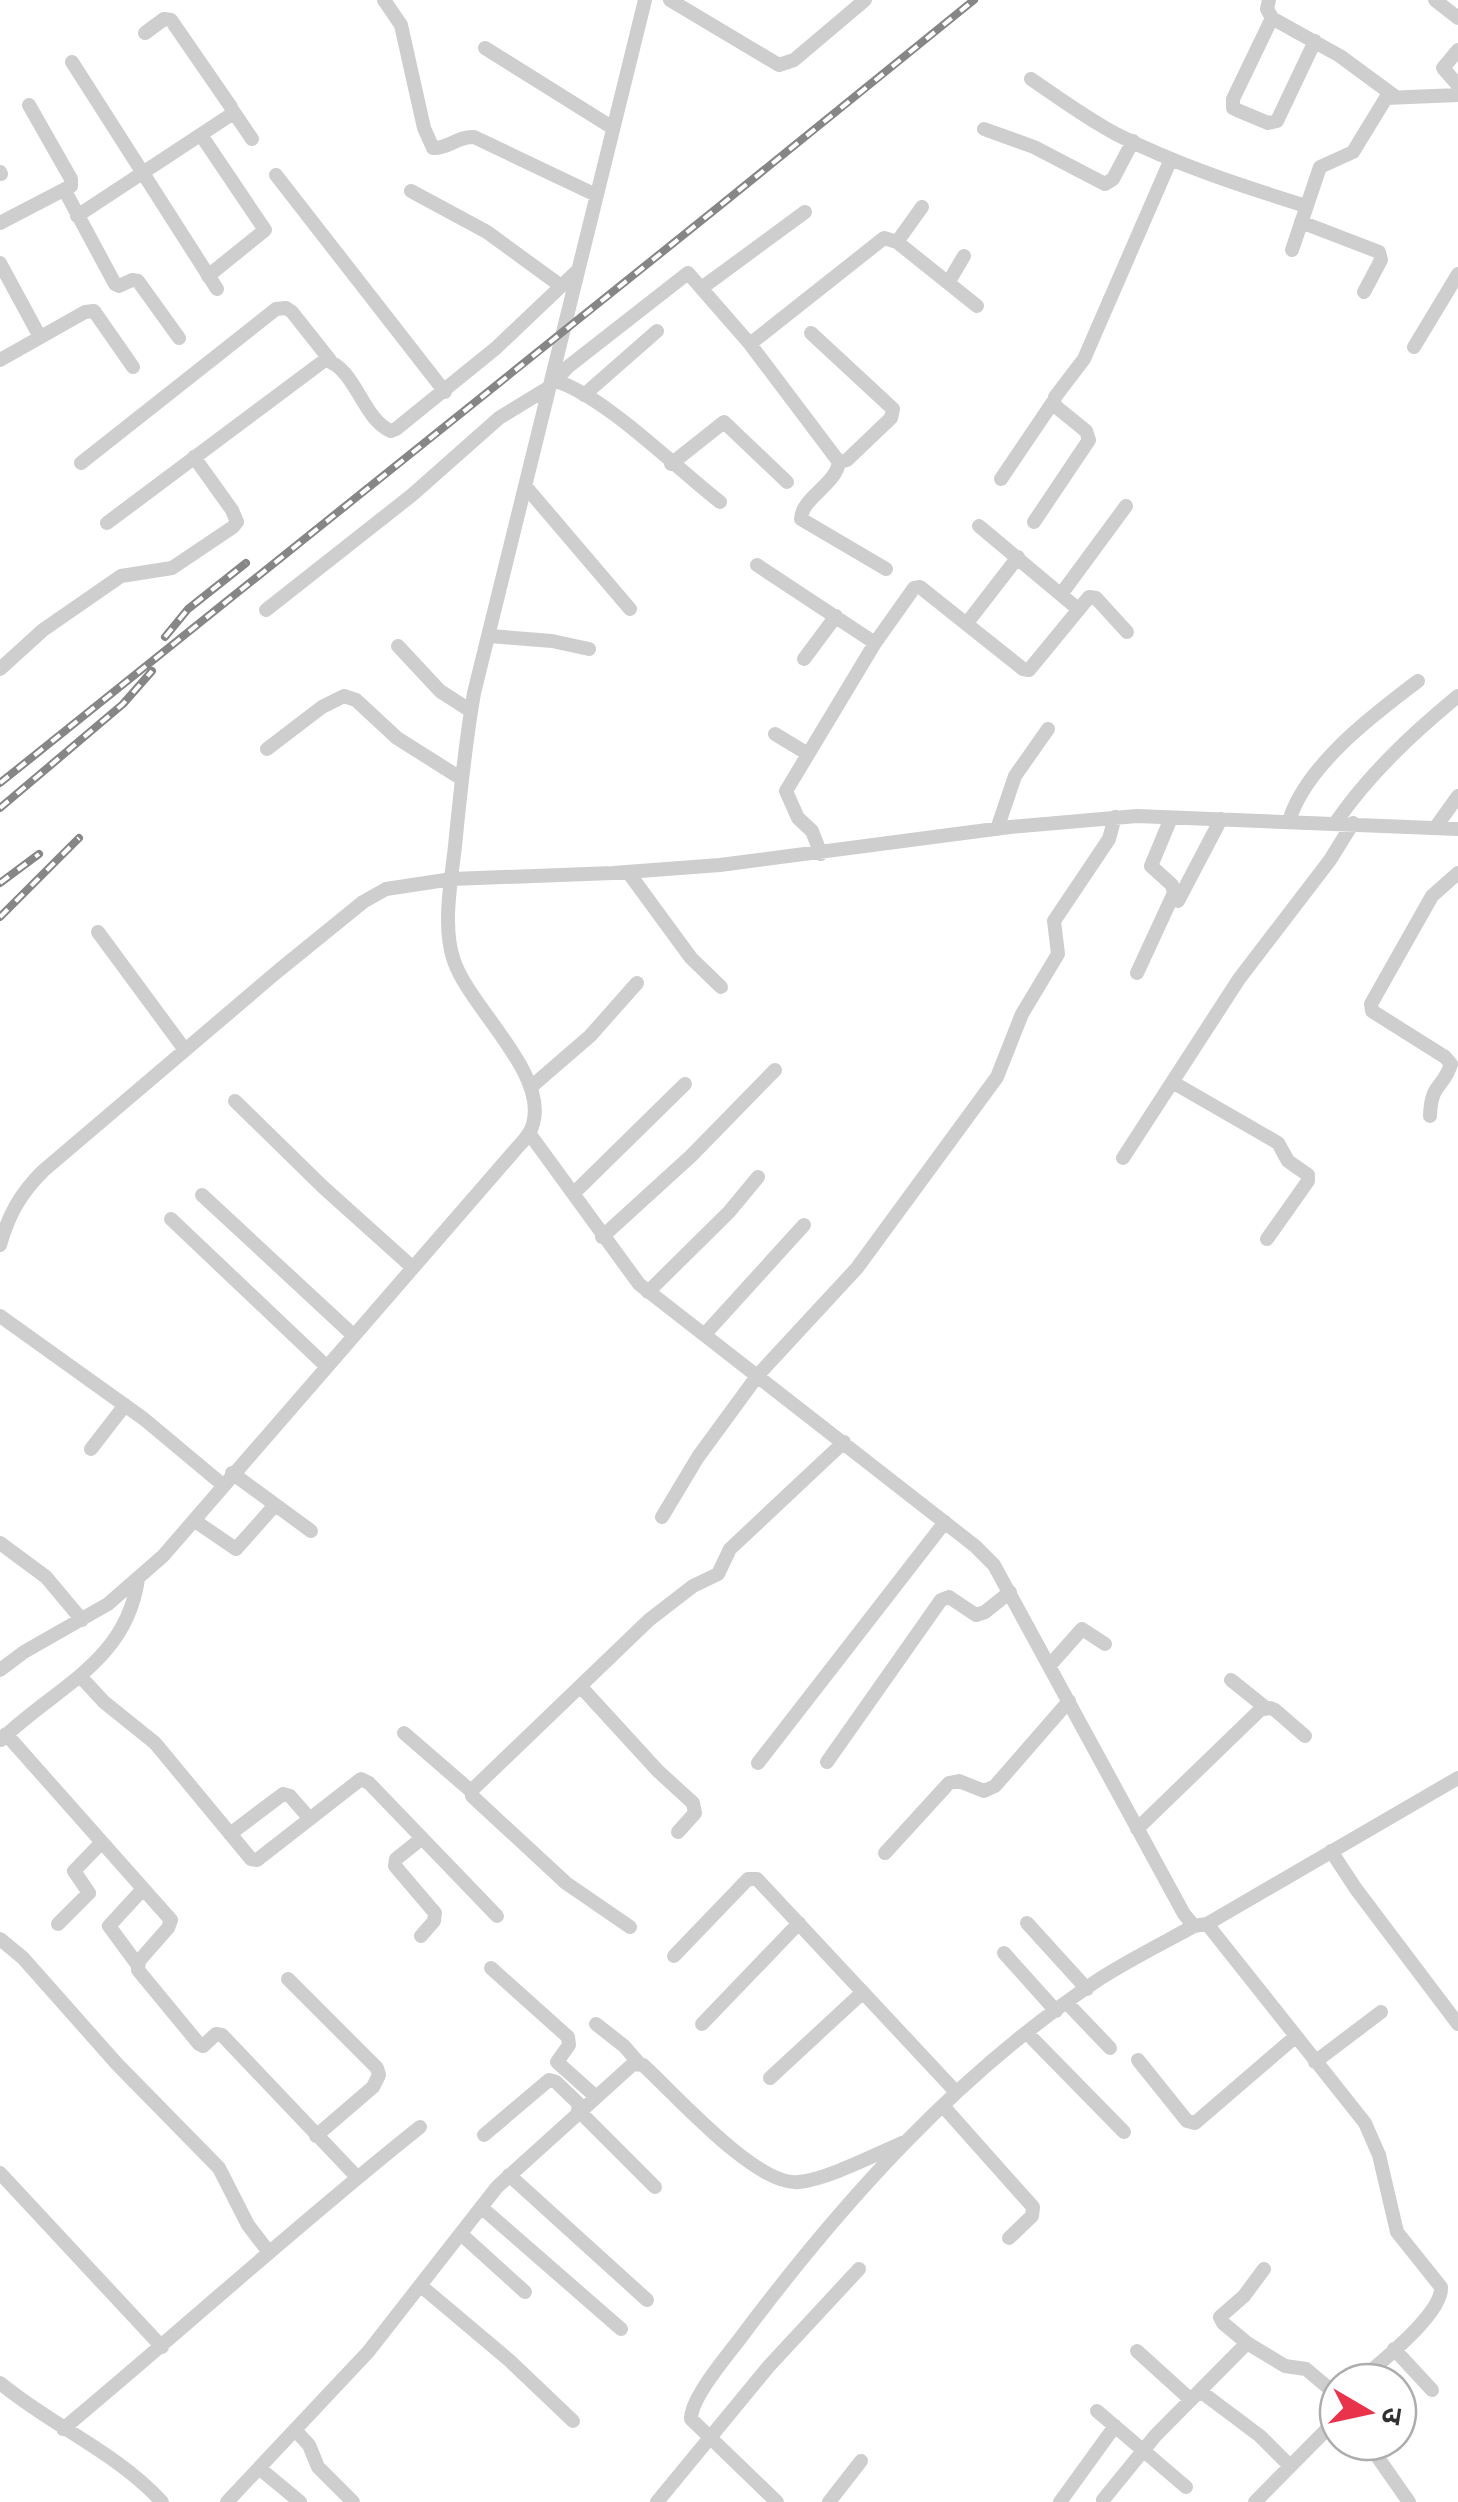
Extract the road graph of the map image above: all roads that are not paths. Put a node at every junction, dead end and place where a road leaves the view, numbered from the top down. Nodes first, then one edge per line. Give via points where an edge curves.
1 (384, 0) edge
2 (646, 0) edge
3 (670, 0) edge
4 (865, 0) edge
5 (1269, 0) edge
6 (1435, 0) edge
7 (1272, 18) junction
8 (1458, 18) edge
9 (145, 34) dead end
10 (1316, 41) junction
11 (485, 48) dead end
12 (1458, 50) edge
13 (72, 62) dead end
14 (1031, 79) dead end
15 (1458, 84) edge
16 (1458, 95) edge
17 (1393, 96) junction
18 (29, 106) dead end
19 (233, 111) junction
20 (613, 128) junction
21 (984, 128) dead end
22 (201, 135) junction
23 (252, 139) dead end
24 (1132, 142) junction
25 (1172, 158) junction
26 (276, 175) dead end
27 (142, 176) junction
28 (64, 191) junction
29 (412, 192) dead end
30 (596, 195) junction
31 (1306, 206) junction
32 (922, 207) dead end
33 (805, 212) dead end
34 (77, 216) junction
35 (1301, 222) junction
36 (0, 223) edge
37 (897, 242) junction
38 (1292, 250) dead end
39 (964, 256) dead end
40 (0, 263) edge
41 (576, 271) junction
42 (1458, 274) edge
43 (948, 283) junction
44 (561, 286) junction
45 (703, 287) junction
46 (1364, 292) dead end
47 (977, 306) dead end
48 (657, 331) dead end
49 (811, 333) dead end
50 (40, 337) junction
51 (179, 338) dead end
52 (750, 344) junction
53 (1414, 347) dead end
54 (0, 360) edge
55 (330, 360) junction
56 (133, 368) dead end
57 (552, 385) junction
58 (445, 392) junction
59 (584, 395) junction
60 (1053, 402) junction
61 (194, 457) junction
62 (839, 462) junction
63 (81, 463) dead end
64 (672, 464) junction
65 (1001, 479) dead end
66 (786, 482) dead end
67 (526, 487) junction
68 (720, 502) dead end
69 (1126, 506) dead end
70 (1034, 522) dead end
71 (107, 523) dead end
72 (979, 526) dead end
73 (1018, 556) junction
74 (757, 565) dead end
75 (886, 569) dead end
76 (1062, 593) junction
77 (630, 609) dead end
78 (1078, 609) junction
79 (266, 610) dead end
80 (836, 616) junction
81 (967, 623) junction
82 (1127, 632) dead end
83 (490, 636) junction
84 (875, 643) junction
85 (398, 646) dead end
86 (589, 648) dead end
87 (804, 659) dead end
88 (0, 669) edge
89 (1418, 681) dead end
90 (1458, 696) edge
91 (471, 712) junction
92 (1048, 729) dead end
93 (775, 734) dead end
94 (267, 749) dead end
95 (808, 754) junction
96 (462, 779) junction
97 (1458, 796) edge
98 (1116, 817) junction
99 (1171, 818) junction
100 (1221, 819) junction
101 (1289, 821) junction
102 (1336, 822) junction
103 (1353, 823) junction
104 (997, 828) junction
105 (1436, 828) junction
106 (1458, 829) edge
107 (821, 854) junction
108 (628, 872) junction
109 (1458, 873) edge
110 (452, 879) junction
111 (1178, 900) dead end
112 (98, 932) dead end
113 (1136, 973) dead end
114 (637, 983) dead end
115 (722, 987) dead end
116 (186, 1050) junction
117 (775, 1070) dead end
118 (1174, 1083) junction
119 (685, 1084) dead end
120 (530, 1087) junction
121 (235, 1101) dead end
122 (1430, 1116) dead end
123 (529, 1133) junction
124 (1123, 1158) dead end
125 (758, 1177) dead end
126 (574, 1193) junction
127 (202, 1194) dead end
128 (172, 1219) dead end
129 (804, 1225) dead end
130 (602, 1237) junction
131 (1267, 1239) dead end
132 (0, 1245) edge
133 (412, 1267) junction
134 (648, 1292) junction
135 (0, 1316) edge
136 (705, 1334) junction
137 (352, 1335) junction
138 (326, 1366) junction
139 (758, 1375) junction
140 (124, 1406) junction
141 (844, 1442) junction
142 (91, 1448) dead end
143 (228, 1479) junction
144 (275, 1506) junction
145 (662, 1517) dead end
146 (194, 1521) junction
147 (945, 1522) junction
148 (311, 1531) dead end
149 (0, 1544) edge
150 (138, 1580) junction
151 (1010, 1592) junction
152 (82, 1620) junction
153 (1105, 1644) dead end
154 (1050, 1665) junction
155 (0, 1670) edge
156 (80, 1676) junction
157 (1231, 1680) dead end
158 (581, 1687) junction
159 (1069, 1702) junction
160 (1266, 1708) junction
161 (404, 1733) dead end
162 (1305, 1736) dead end
163 (3, 1737) edge
164 (827, 1762) dead end
165 (758, 1764) dead end
166 (1458, 1778) edge
167 (470, 1791) junction
168 (310, 1819) junction
169 (1137, 1829) junction
170 (678, 1832) dead end
171 (230, 1834) junction
172 (421, 1838) junction
173 (102, 1842) junction
174 (1331, 1851) junction
175 (885, 1853) dead end
176 (143, 1889) junction
177 (498, 1916) dead end
178 (799, 1923) junction
179 (1027, 1923) dead end
180 (58, 1924) dead end
181 (1200, 1925) junction
182 (630, 1927) dead end
183 (422, 1936) dead end
184 (0, 1939) edge
185 (1004, 1953) dead end
186 (674, 1956) dead end
187 (138, 1964) junction
188 (491, 1968) dead end
189 (288, 1978) dead end
190 (1087, 1989) junction
191 (862, 1992) junction
192 (1061, 2007) junction
193 (1381, 2012) dead end
194 (596, 2024) dead end
195 (702, 2024) dead end
196 (1458, 2024) edge
197 (1027, 2033) junction
198 (1295, 2037) junction
199 (1110, 2048) dead end
200 (1138, 2060) dead end
201 (638, 2062) junction
202 (1315, 2062) junction
203 (770, 2078) dead end
204 (956, 2092) junction
205 (595, 2096) junction
206 (943, 2106) junction
207 (580, 2109) junction
208 (420, 2127) dead end
209 (1124, 2132) dead end
210 (484, 2135) dead end
211 (316, 2136) junction
212 (907, 2141) junction
213 (0, 2173) edge
214 (509, 2175) junction
215 (357, 2178) junction
216 (656, 2187) dead end
217 (481, 2206) junction
218 (460, 2234) junction
219 (1009, 2238) dead end
220 (268, 2252) junction
221 (860, 2270) dead end
222 (1264, 2270) dead end
223 (421, 2286) junction
224 (1458, 2286) edge
225 (525, 2292) dead end
226 (1442, 2292) junction
227 (647, 2300) dead end
228 (622, 2329) dead end
229 (1247, 2344) junction
230 (162, 2346) junction
231 (1394, 2348) junction
232 (1137, 2351) dead end
233 (1379, 2362) edge
234 (1318, 2378) edge
235 (0, 2383) edge
236 (1432, 2390) dead end
237 (1196, 2395) junction
238 (1097, 2411) dead end
239 (573, 2421) dead end
240 (1115, 2426) junction
241 (64, 2428) junction
242 (295, 2430) junction
243 (1318, 2437) edge
244 (709, 2438) junction
245 (1144, 2450) junction
246 (860, 2461) dead end
247 (1381, 2462) edge
248 (1289, 2465) junction
249 (259, 2468) junction
250 (1186, 2486) dead end
251 (1103, 2500) edge
252 (162, 2502) edge
253 (226, 2502) edge
254 (300, 2502) edge
255 (353, 2502) edge
256 (657, 2502) edge
257 (777, 2502) edge
258 (829, 2502) edge
259 (1060, 2502) edge
260 (1254, 2502) edge
261 (1409, 2502) edge

1 - 30 street via 403,31 433,148 474,138
2 - 20 street
3 - 4 street via 780,65
5 - 7 street
6 - 8 street
7 - 10 street
7 - 10 street via 1233,99 1237,110 1268,123 1277,120
9 - 19 street via 171,20
10 - 17 street
11 - 20 street
12 - 15 street via 1443,68
13 - 27 street
14 - 24 street
16 - 17 street
17 - 31 street via 1349,156 1321,165
18 - 28 street via 70,178
19 - 22 street
19 - 23 street
20 - 30 street
21 - 24 street via 1104,184 1114,179
22 - 27 street
22 - 27 street via 265,230 212,282
24 - 25 street
25 - 31 street
25 - 60 street via 1084,358
26 - 58 street
27 - 34 street
28 - 34 street
28 - 36 street
29 - 44 street via 487,232
30 - 41 street
31 - 35 street
32 - 37 street
33 - 45 street
34 - 51 street via 114,284 138,281
35 - 38 street
35 - 46 street via 1379,252
37 - 43 street
37 - 52 street via 884,238 870,246
39 - 43 street
40 - 50 street
41 - 44 street
41 - 57 street
42 - 53 street
43 - 47 street
44 - 58 street
45 - 52 street
45 - 57 street via 688,273
48 - 59 street
49 - 62 street via 893,409 891,418
50 - 54 street
50 - 56 street via 94,311
52 - 62 street
55 - 58 street via 386,430
55 - 61 street
55 - 63 street via 292,312 276,309
57 - 59 street
57 - 67 street
57 - 79 street via 500,418
59 - 64 street
60 - 65 street
60 - 70 street via 1089,440
61 - 71 street
61 - 88 street via 232,510 234,527 172,568 121,576 42,630
62 - 75 street via 801,519
64 - 66 street via 724,422
64 - 68 street
67 - 77 street
67 - 83 street
69 - 76 street
72 - 73 street
73 - 76 street
73 - 81 street
74 - 80 street
76 - 78 street
78 - 81 street via 1029,670
78 - 82 street via 1088,597 1096,598
80 - 84 street
80 - 87 street
81 - 84 street via 914,588
83 - 86 street
83 - 91 street
84 - 95 street
85 - 91 street via 440,691
89 - 101 street via 1350,737 1302,792
90 - 102 street via 1374,772
91 - 96 street
92 - 104 street via 1016,776
93 - 95 street
94 - 96 street via 344,696
95 - 107 street via 786,791
96 - 110 street
97 - 105 street
98 - 99 street
98 - 104 street
98 - 139 street via 1109,839 1054,922 1058,954 1022,1014 998,1077 857,1268
99 - 100 street
99 - 113 street via 1151,866 1174,893
100 - 101 street
100 - 111 street
101 - 102 street
102 - 103 street
103 - 105 street
103 - 118 street via 1238,980
104 - 107 street
105 - 106 street
107 - 108 street
108 - 110 street
108 - 115 street via 691,958
109 - 122 street via 1432,896 1371,1004 1451,1064 1432,1094
110 - 116 street via 375,894
110 - 120 street via 452,957
112 - 116 street
114 - 120 street via 590,1036
116 - 132 street via 28,1186
117 - 130 street
118 - 124 street
118 - 131 street via 1278,1143 1288,1161 1308,1175
119 - 126 street
120 - 123 street via 535,1109
121 - 133 street
123 - 126 street
123 - 133 street
125 - 134 street
126 - 130 street
127 - 137 street
128 - 138 street
129 - 136 street
130 - 134 street
133 - 137 street
134 - 136 street
135 - 140 street
136 - 139 street
137 - 138 street
138 - 143 street
139 - 141 street
139 - 145 street
140 - 142 street
140 - 143 street
141 - 147 street
141 - 158 street via 730,1549 718,1574 649,1620
143 - 144 street
143 - 146 street
144 - 146 street via 236,1549
144 - 148 street
146 - 150 street
147 - 151 street via 994,1564
147 - 165 street
149 - 152 street via 46,1577
150 - 152 street
150 - 156 street via 120,1635
151 - 154 street
151 - 164 street via 981,1614 948,1597 941,1600
152 - 155 street
153 - 154 street via 1082,1629
154 - 159 street
156 - 163 street
156 - 171 street via 155,1743
157 - 160 street
158 - 167 street
158 - 170 street via 693,1803 695,1812
159 - 169 street
159 - 175 street via 995,1786 984,1791 949,1783
160 - 162 street
160 - 169 street
161 - 167 street
163 - 173 street
166 - 174 street
167 - 182 street via 566,1883
168 - 171 street via 283,1794
168 - 171 street via 258,1860
168 - 172 street via 361,1779
169 - 181 street
172 - 177 street
172 - 183 street via 394,1866 435,1914
173 - 176 street
173 - 180 street via 74,1872 89,1894
174 - 181 street
174 - 196 street
176 - 187 street via 171,1924
176 - 187 street via 108,1926
178 - 186 street via 752,1878
178 - 191 street
178 - 195 street
179 - 190 street
181 - 190 street
181 - 198 street
184 - 220 street via 218,2168
185 - 192 street
187 - 211 street via 199,2044 222,2035
188 - 205 street via 568,2037 558,2062
189 - 211 street via 379,2075
190 - 192 street
191 - 203 street
191 - 204 street
192 - 197 street
192 - 199 street
193 - 202 street
194 - 201 street
197 - 204 street
197 - 209 street
198 - 200 street via 1195,2123
198 - 202 street
201 - 205 street
201 - 212 street via 752,2166 777,2180 807,2181
202 - 226 street via 1370,2132 1396,2232
204 - 206 street
205 - 207 street
206 - 212 street
206 - 219 street via 1034,2207
207 - 210 street via 549,2080
207 - 214 street
207 - 216 street
208 - 215 street
211 - 215 street
212 - 244 street via 823,2234 693,2406 691,2419
213 - 230 street
214 - 217 street
214 - 227 street
215 - 220 street
217 - 218 street
217 - 228 street
218 - 223 street
218 - 225 street
220 - 230 street
221 - 244 street
222 - 229 street via 1220,2317
223 - 239 street
223 - 242 street
224 - 226 street
226 - 231 street
229 - 234 street
229 - 237 street
230 - 241 street
231 - 233 street
231 - 236 street
232 - 237 street
235 - 241 street
237 - 245 street
237 - 248 street via 1260,2436
238 - 240 street
240 - 245 street
240 - 259 street
241 - 252 street via 113,2458
242 - 249 street
242 - 255 street via 322,2472
243 - 248 street
244 - 256 street
244 - 257 street
245 - 250 street
245 - 251 street
246 - 258 street
247 - 261 street
248 - 260 street
249 - 253 street
249 - 254 street

